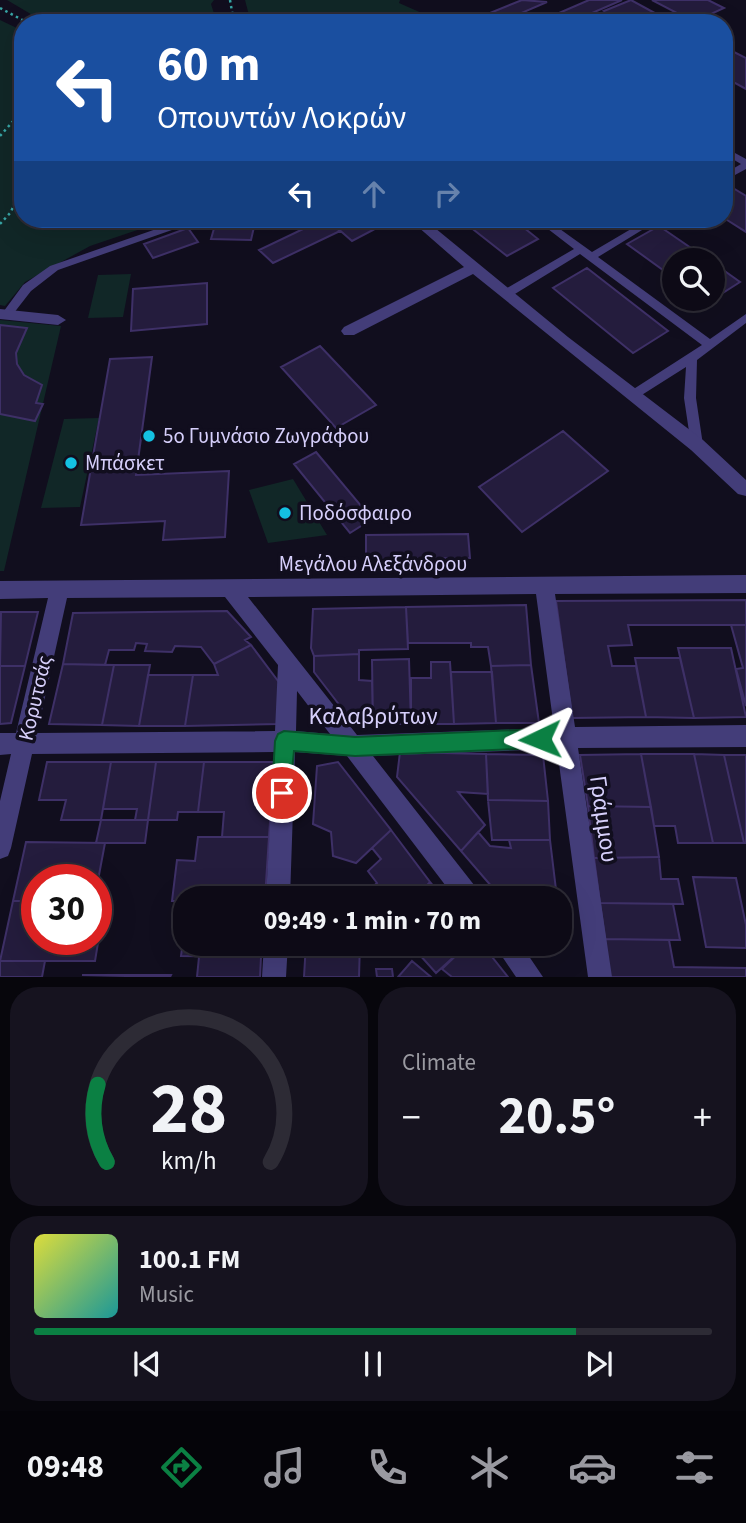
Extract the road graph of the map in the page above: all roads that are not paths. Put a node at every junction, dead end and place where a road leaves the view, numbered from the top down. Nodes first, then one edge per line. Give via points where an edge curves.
1 (168, 228) edge
2 (426, 228) edge
3 (552, 228) edge
4 (640, 228) edge
5 (580, 249) junction
6 (591, 257) junction
7 (474, 268) junction
8 (506, 294) junction
9 (3, 314) edge
10 (746, 318) edge
11 (58, 320) dead end
12 (349, 331) dead end
13 (710, 345) junction
14 (692, 358) junction
15 (633, 395) junction
16 (697, 445) junction
17 (745, 491) edge
18 (746, 584) edge
19 (544, 585) junction
20 (230, 588) junction
21 (60, 589) junction
22 (0, 590) edge
23 (288, 661) junction
24 (746, 736) edge
25 (566, 738) junction
26 (284, 741) junction
27 (0, 744) edge
28 (24, 744) junction
29 (355, 746) junction
30 (0, 848) edge
31 (278, 886) edge
32 (461, 886) edge
33 (275, 956) edge
34 (515, 956) edge
35 (274, 977) edge
36 (531, 977) edge
37 (600, 977) edge

1 - 9 lane via 54,268
2 - 7 street
3 - 5 lane
4 - 6 lane
5 - 6 lane
5 - 8 lane
6 - 13 lane
7 - 8 street
7 - 12 street
8 - 15 street
9 - 11 street
10 - 13 lane
13 - 14 lane
14 - 15 lane
14 - 16 lane via 690,398
15 - 16 street
16 - 17 street
18 - 19 street, Μεγάλου Αλεξάνδρου
19 - 20 street, Μεγάλου Αλεξάνδρου
19 - 25 street, Γράμμου
20 - 21 street, Μεγάλου Αλεξάνδρου
20 - 23 street
21 - 22 street, Μεγάλου Αλεξάνδρου
21 - 28 street, Κορυτσάς
23 - 26 street
23 - 29 street
24 - 25 street, Καλαβρύτων
25 - 29 street, Καλαβρύτων
25 - 37 street, Γράμμου
26 - 28 street, Καλαβρύτων
26 - 29 street, Καλαβρύτων
26 - 31 street
27 - 28 street, Καλαβρύτων
28 - 30 street, Κορυτσάς
29 - 32 street
33 - 35 street
34 - 36 street

